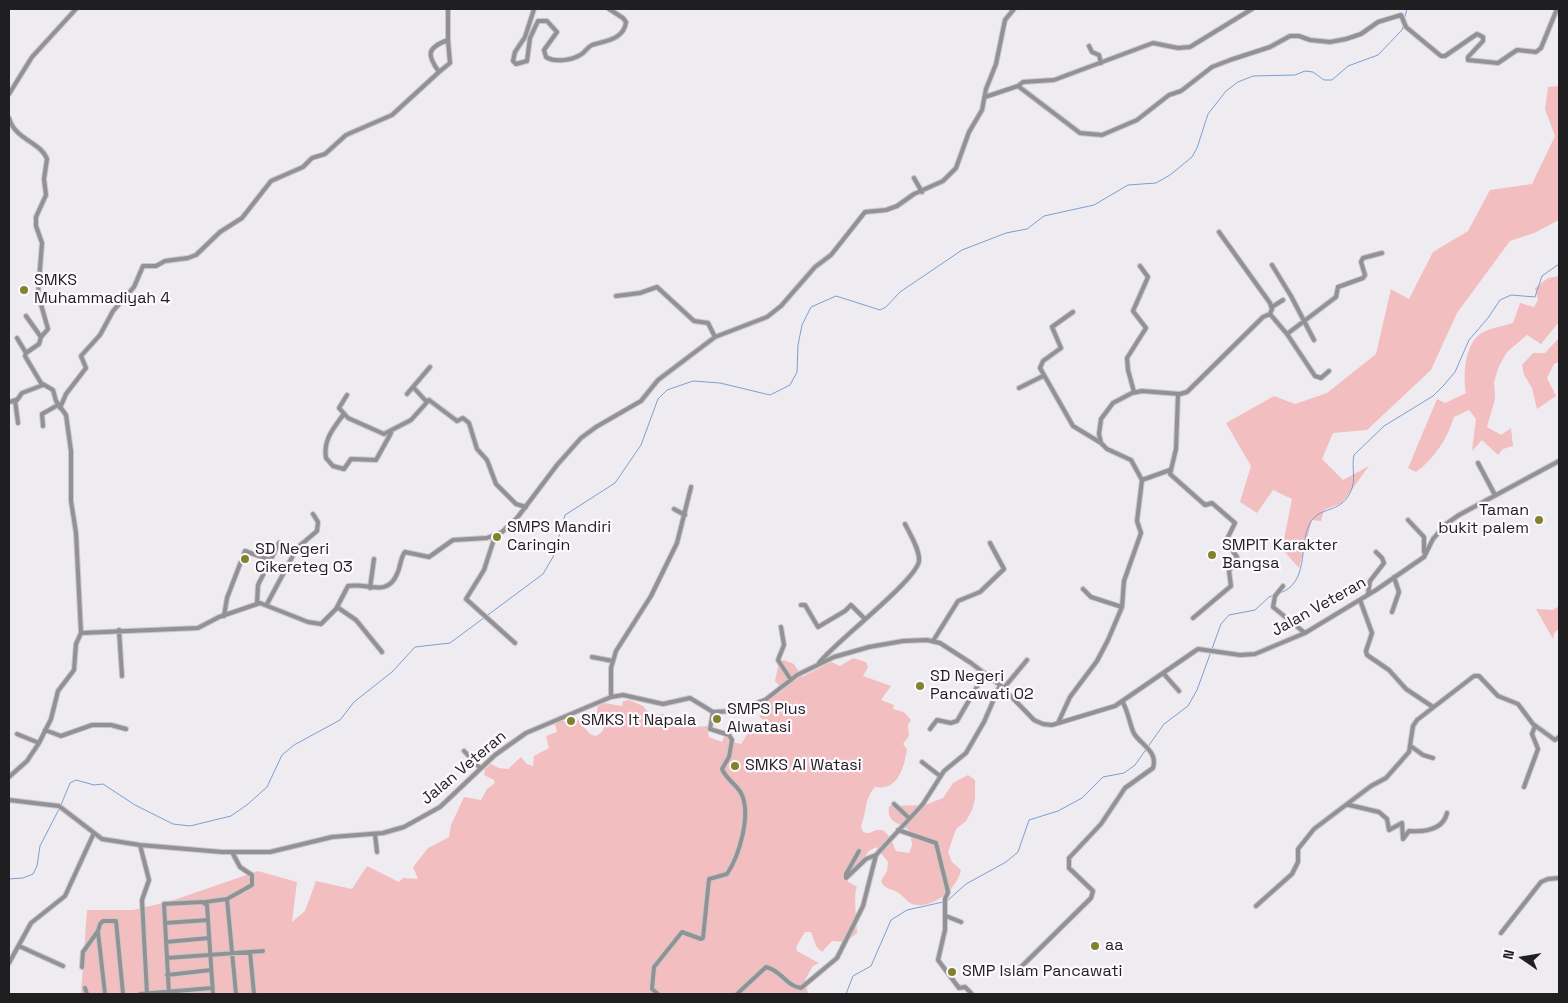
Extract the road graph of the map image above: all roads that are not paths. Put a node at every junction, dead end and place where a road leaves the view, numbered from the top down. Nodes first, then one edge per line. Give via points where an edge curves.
1 (76, 9) edge
2 (448, 9) edge
3 (534, 9) edge
4 (609, 9) edge
5 (1014, 9) edge
6 (1252, 9) edge
7 (1557, 9) edge
8 (448, 40) junction
9 (1089, 46) dead end
10 (1101, 63) junction
11 (439, 72) junction
12 (1018, 86) junction
13 (9, 94) edge
14 (985, 97) junction
15 (9, 118) edge
16 (914, 178) dead end
17 (922, 192) junction
18 (1219, 232) dead end
19 (1382, 252) dead end
20 (1272, 265) dead end
21 (1140, 266) dead end
22 (616, 296) dead end
23 (1284, 300) dead end
24 (1272, 307) junction
25 (1073, 312) dead end
26 (1270, 314) junction
27 (26, 316) dead end
28 (1303, 322) junction
29 (1287, 334) junction
30 (40, 337) junction
31 (715, 337) junction
32 (16, 338) dead end
33 (1314, 340) dead end
34 (26, 353) junction
35 (430, 367) dead end
36 (1329, 371) dead end
37 (1043, 376) junction
38 (43, 385) junction
39 (413, 387) junction
40 (1019, 388) dead end
41 (1134, 392) junction
42 (407, 394) dead end
43 (1178, 394) junction
44 (347, 395) dead end
45 (15, 400) junction
46 (426, 401) junction
47 (9, 402) edge
48 (59, 407) junction
49 (343, 415) junction
50 (18, 423) dead end
51 (43, 426) dead end
52 (390, 433) junction
53 (1101, 443) junction
54 (1559, 461) edge
55 (1478, 463) dead end
56 (1170, 470) junction
57 (1142, 480) junction
58 (692, 487) dead end
59 (1495, 495) junction
60 (526, 507) junction
61 (674, 509) dead end
62 (313, 514) dead end
63 (685, 515) junction
64 (1408, 520) dead end
65 (905, 524) dead end
66 (495, 536) junction
67 (279, 543) dead end
68 (990, 543) dead end
69 (1376, 552) dead end
70 (1424, 557) junction
71 (374, 559) dead end
72 (270, 560) junction
73 (1394, 577) junction
74 (1283, 586) dead end
75 (370, 588) junction
76 (1083, 589) dead end
77 (1368, 594) junction
78 (1360, 600) junction
79 (257, 603) junction
80 (267, 604) junction
81 (801, 605) dead end
82 (337, 607) junction
83 (1122, 607) junction
84 (1392, 612) dead end
85 (224, 616) junction
86 (1193, 618) dead end
87 (865, 619) junction
88 (780, 627) dead end
89 (119, 630) junction
90 (81, 633) junction
91 (1305, 633) junction
92 (515, 642) dead end
93 (933, 642) junction
94 (382, 652) dead end
95 (592, 657) dead end
96 (1027, 660) dead end
97 (613, 661) junction
98 (817, 665) junction
99 (985, 674) junction
100 (1164, 674) junction
101 (122, 676) dead end
102 (791, 680) junction
103 (1001, 687) junction
104 (1179, 691) dead end
105 (611, 697) junction
106 (1122, 701) junction
107 (1433, 707) junction
108 (713, 712) junction
109 (1058, 724) junction
110 (1535, 726) junction
111 (126, 729) dead end
112 (930, 729) dead end
113 (45, 730) junction
114 (18, 734) dead end
115 (1559, 737) edge
116 (39, 743) junction
117 (1412, 747) junction
118 (464, 751) dead end
119 (1434, 758) dead end
120 (922, 762) dead end
121 (480, 768) junction
122 (940, 776) junction
123 (9, 777) edge
124 (1524, 787) dead end
125 (9, 800) edge
126 (894, 804) dead end
127 (1349, 805) junction
128 (1447, 813) dead end
129 (909, 818) junction
130 (898, 830) junction
131 (94, 833) junction
132 (375, 834) junction
133 (140, 845) junction
134 (859, 851) dead end
135 (234, 852) junction
136 (377, 852) dead end
137 (876, 854) junction
138 (1559, 878) edge
139 (227, 899) junction
140 (205, 902) junction
141 (1256, 906) dead end
142 (946, 916) junction
143 (208, 920) junction
144 (961, 922) dead end
145 (164, 923) junction
146 (98, 931) junction
147 (1501, 933) dead end
148 (209, 938) junction
149 (166, 942) junction
150 (19, 946) junction
151 (263, 951) dead end
152 (250, 952) junction
153 (232, 953) junction
154 (210, 954) junction
155 (167, 958) junction
156 (9, 963) edge
157 (63, 966) dead end
158 (82, 967) dead end
159 (211, 970) junction
160 (1015, 973) dead end
161 (168, 975) junction
162 (85, 988) dead end
163 (212, 988) junction
164 (176, 993) edge
165 (87, 994) edge
166 (105, 994) edge
167 (123, 994) edge
168 (140, 994) edge
169 (146, 994) edge
170 (169, 994) edge
171 (213, 994) edge
172 (236, 994) edge
173 (254, 994) edge
174 (658, 994) edge
175 (736, 994) edge
176 (972, 994) edge

1 - 13 street via 32,58
2 - 8 street
3 - 4 street via 525,38 515,52 513,61 516,64 527,61 530,38 538,21 547,21 556,29 556,35 544,50 546,57 555,61 579,56 589,46 608,42 626,25 623,18
5 - 14 street via 1005,20
6 - 10 street via 1190,47 1152,43
7 - 12 street via 1541,48 1536,52 1517,50 1498,64 1468,60 1483,41 1478,34 1441,56 1406,27 1401,15 1378,22 1354,37 1333,42 1290,36 1270,47 1212,67 1137,120 1102,135 1080,133
8 - 11 street via 450,62
8 - 11 street via 435,46 431,53 431,61
9 - 10 street
10 - 12 street via 1054,80 1023,82
11 - 48 street via 392,115 346,135 326,154 312,158 303,167 271,181 242,218 220,232 196,254 156,266 143,266 134,287 81,356 86,368
12 - 14 street
14 - 17 street via 959,163 943,181
15 - 30 street via 11,127 47,159 46,195 36,216 42,243 38,287 48,329
16 - 17 street
17 - 31 street via 891,208 865,212 831,255 815,267 780,306 762,320
18 - 24 street
19 - 28 street via 1363,258 1363,278 1338,287 1336,297
20 - 28 street
21 - 41 street via 1148,277 1134,313 1146,328 1128,358
22 - 31 street via 657,287 694,321 708,323
23 - 24 street
24 - 26 street
25 - 37 street via 1052,327 1061,348 1040,364
26 - 29 street
26 - 43 street via 1263,317 1191,389
27 - 30 street
28 - 29 street
28 - 33 street
29 - 36 street via 1315,376 1321,378
30 - 34 street via 39,344
31 - 60 street via 658,380 641,402 581,438
32 - 34 street
34 - 38 street via 26,362
35 - 39 street
37 - 40 street
37 - 53 street via 1073,426
38 - 45 street via 22,393
38 - 48 street via 51,388
39 - 42 street
39 - 46 street
41 - 43 street
41 - 53 street via 1113,403 1102,415
43 - 56 street via 1176,443
44 - 49 street via 339,408
45 - 47 street
45 - 50 street
46 - 52 street via 411,420
46 - 60 street via 432,401 458,421 463,418 468,421 475,435 477,450 487,460 496,484 516,504
48 - 51 street via 42,414
48 - 90 street via 66,418 72,456 71,501 76,533
49 - 52 street via 381,434
49 - 52 street via 326,442 326,458 333,466 344,469 351,459 376,460
53 - 57 street via 1128,458
54 - 59 street, Jalan Veteran
55 - 59 street
56 - 57 street
56 - 86 street via 1171,476 1194,496 1204,504 1212,503 1235,523 1226,541 1237,557 1230,571 1231,586
57 - 83 street via 1137,521 1141,533 1124,581
58 - 63 street
59 - 70 street, Jalan Veteran via 1446,524 1433,538
60 - 66 street
61 - 63 street
62 - 80 street via 318,522 317,530 297,548
63 - 97 street via 677,543 658,583
64 - 70 street via 1424,536
65 - 87 street via 917,551 918,563 899,588
66 - 75 street via 453,540 429,558 406,552 389,586
66 - 92 street via 484,570 466,599
67 - 72 street
68 - 93 street via 1004,569 980,592 958,601
69 - 77 street via 1384,563 1370,581
70 - 73 street, Jalan Veteran
71 - 75 street
72 - 79 street via 258,585
72 - 85 street via 245,550 227,598
73 - 77 street, Jalan Veteran
73 - 84 street via 1399,592
74 - 91 street via 1275,596 1273,607
75 - 82 street via 348,586
76 - 83 street via 1091,597
77 - 78 street, Jalan Veteran
78 - 91 street, Jalan Veteran
78 - 107 street via 1372,633 1367,655 1389,670 1406,689
79 - 80 street
79 - 85 street
80 - 82 street via 318,624 324,622
81 - 87 street via 805,605 818,627 851,605
82 - 94 street via 356,620
83 - 109 street via 1097,661 1077,685
85 - 89 street via 198,628
87 - 98 street
88 - 102 street via 784,645 778,660
89 - 90 street
89 - 101 street
90 - 113 street via 76,644 74,670 58,691
91 - 100 street, Jalan Veteran via 1255,654 1198,649
93 - 98 street, Jalan Veteran via 903,641 869,646
93 - 99 street, Jalan Veteran via 950,649
95 - 97 street
96 - 103 street
97 - 105 street
98 - 102 street, Jalan Veteran
99 - 103 street, Jalan Veteran
99 - 112 street via 957,721 937,720
100 - 104 street
100 - 106 street, Jalan Veteran
102 - 108 street, Jalan Veteran via 756,704 725,713
103 - 109 street, Jalan Veteran via 1034,720 1048,725
103 - 122 street via 966,753
105 - 108 street, Jalan Veteran via 623,695 663,704 690,698
105 - 121 street, Jalan Veteran via 534,728
106 - 109 street, Jalan Veteran
106 - 160 street via 1135,735 1144,742 1154,760 1153,768 1125,788 1105,819 1069,858 1069,868 1093,891 1092,898
107 - 110 street via 1477,675 1498,696 1518,704
107 - 117 street via 1415,723
108 - 174 street via 710,729 729,735 732,740 729,757 722,769 744,800 739,848 727,874 709,879 703,938 682,932 654,967 652,989
110 - 115 street via 1555,740
110 - 124 street via 1532,734 1538,748
111 - 113 street via 92,725 61,736
113 - 116 street
114 - 116 street
116 - 123 street via 28,761
117 - 119 street
117 - 127 street via 1386,778
118 - 121 street
120 - 122 street
121 - 132 street, Jalan Veteran via 434,811 404,827
122 - 129 street via 923,804
125 - 131 street, Jalan Veteran via 59,806
126 - 129 street
127 - 128 street via 1379,812 1387,819 1389,830 1402,823 1403,839 1409,831 1430,830 1444,821
127 - 141 street via 1314,829 1298,849 1298,862 1292,874
129 - 130 street
130 - 137 street
130 - 142 street via 936,843 948,892
131 - 133 street, Jalan Veteran via 107,841
131 - 150 street via 65,896 31,923
132 - 135 street, Jalan Veteran via 332,837 275,851
132 - 136 street
133 - 135 street, Jalan Veteran
133 - 169 street via 149,880 142,900
134 - 137 street via 846,878
135 - 139 street via 237,862 252,875 253,884
137 - 175 street via 863,906 834,961 802,988 792,986 766,967
138 - 147 street via 1541,882
139 - 140 street
139 - 153 street
140 - 143 street
140 - 145 street via 164,904
142 - 144 street
142 - 176 street via 939,963 959,988 965,987
143 - 145 street
143 - 148 street
145 - 149 street
146 - 158 street via 83,952
146 - 166 street
146 - 167 street via 104,921 117,922
148 - 149 street
148 - 154 street
149 - 155 street
150 - 156 street
150 - 157 street
151 - 152 street
152 - 153 street
152 - 173 street
153 - 154 street
153 - 172 street
154 - 155 street
154 - 159 street
155 - 161 street
159 - 161 street
159 - 163 street
161 - 170 street
162 - 165 street
163 - 164 street
163 - 171 street
164 - 170 street
168 - 169 street
169 - 170 street

